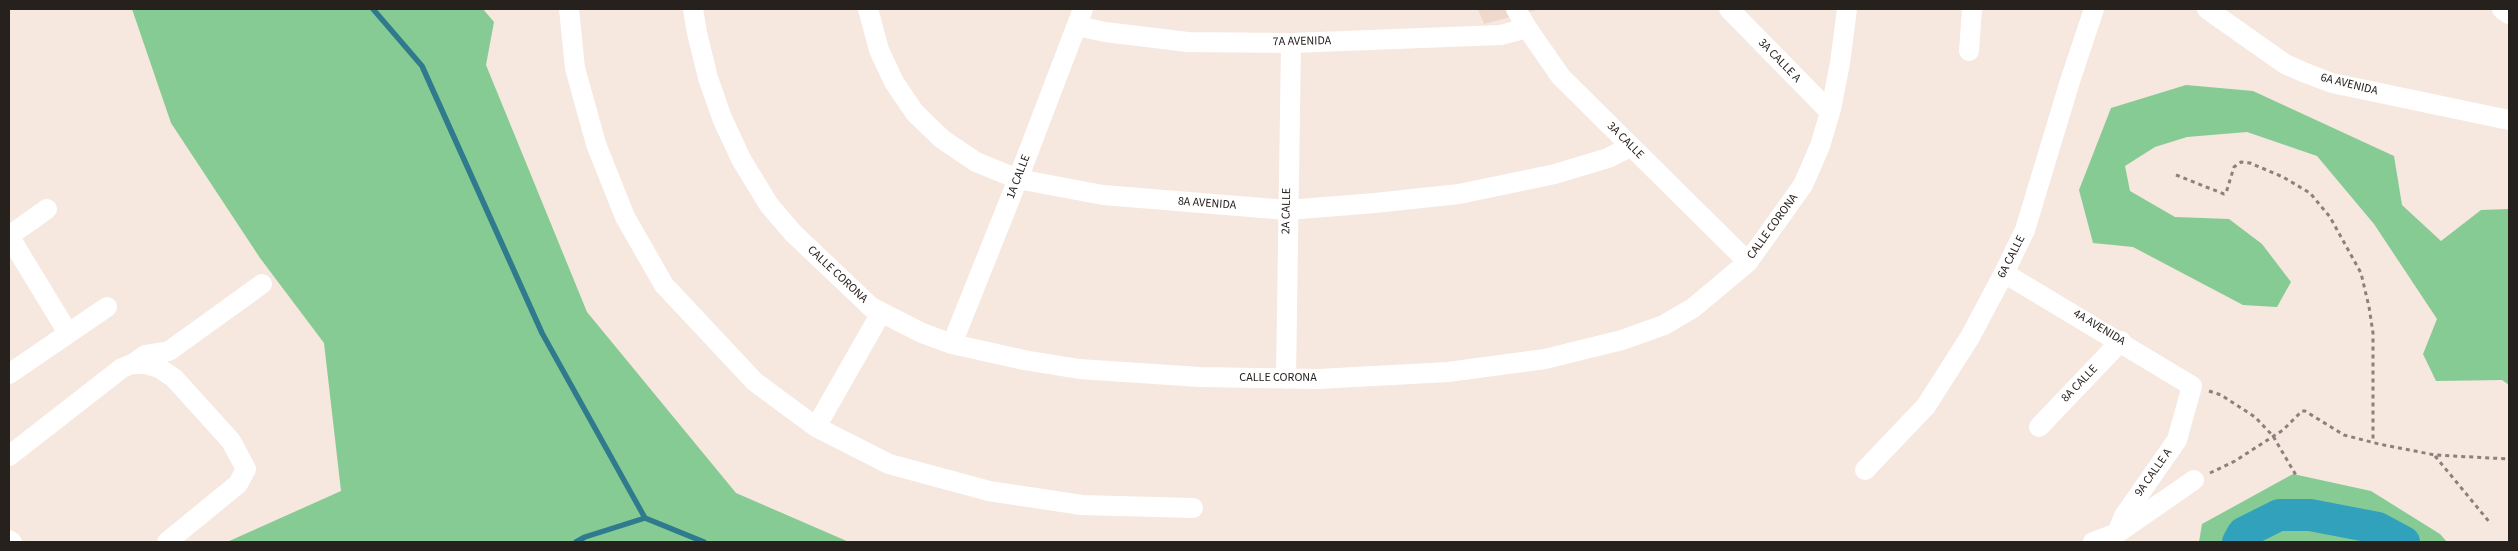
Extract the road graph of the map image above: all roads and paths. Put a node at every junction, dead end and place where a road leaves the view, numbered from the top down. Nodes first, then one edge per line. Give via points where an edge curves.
1 (569, 9) edge
2 (693, 9) edge
3 (868, 9) edge
4 (1516, 9) edge
5 (1729, 9) edge
6 (1847, 9) edge
7 (1972, 9) edge
8 (2094, 9) edge
9 (2207, 9) edge
10 (2502, 9) edge
11 (2509, 14) edge
12 (1080, 17) edge
13 (1527, 28) junction
14 (1291, 43) junction
15 (1969, 51) dead end
16 (1830, 112) junction
17 (2509, 120) edge
18 (1630, 147) junction
19 (2176, 175) dead end
20 (1018, 179) junction
21 (47, 209) dead end
22 (1287, 210) junction
23 (9, 236) edge
24 (1748, 262) junction
25 (2004, 273) junction
26 (262, 284) dead end
27 (107, 307) dead end
28 (881, 312) junction
29 (68, 333) junction
30 (2121, 341) junction
31 (952, 344) junction
32 (132, 364) junction
33 (9, 374) edge
34 (1286, 379) junction
35 (2192, 386) junction
36 (816, 427) junction
37 (2039, 427) dead end
38 (2273, 436) junction
39 (2373, 442) junction
40 (12, 447) edge
41 (2435, 455) junction
42 (2509, 459) edge
43 (1865, 470) dead end
44 (2297, 477) dead end
45 (2194, 480) joint
46 (1193, 508) dead end
47 (2491, 524) dead end
48 (2118, 538) edge
49 (9, 540) edge
50 (12, 542) edge
51 (167, 542) edge
52 (2093, 542) edge

1 - 36 street via 575,68 596,144 626,217 664,285 755,382
2 - 28 street, CALLE CORONA via 708,78 741,160 793,234 854,293
3 - 20 street, 8A AVENIDA via 879,50 894,82 915,113 942,139 976,162
4 - 13 street, 3A CALLE
5 - 16 street, 3A CALLE A
6 - 16 street, CALLE CORONA
7 - 15 street
8 - 25 street, 6A CALLE via 2025,230
9 - 17 street, 6A AVENIDA via 2286,64 2332,83
10 - 11 street
12 - 14 street, 7A AVENIDA via 1105,32 1188,42
12 - 20 street, 1A CALLE
13 - 14 street, 7A AVENIDA via 1492,35
13 - 18 street, 3A CALLE via 1561,77
14 - 22 street, 2A CALLE
16 - 24 street, CALLE CORONA via 1803,185
18 - 22 street, 8A AVENIDA via 1608,158 1555,174 1459,194
18 - 24 street, 3A CALLE
19 - 39 path via 2224,194 2234,167 2241,162 2250,163 2310,193 2330,217 2361,273 2369,307 2373,333
20 - 22 street, 8A AVENIDA via 1103,195
20 - 31 street, 1A CALLE
21 - 23 street
22 - 34 street, 2A CALLE
23 - 29 street
24 - 34 street, CALLE CORONA via 1693,308 1664,325 1580,352 1448,372
25 - 30 street, 4A AVENIDA
25 - 43 street, 6A CALLE via 1970,338 1926,406
26 - 32 street via 169,351 145,355
27 - 29 street
28 - 31 street, CALLE CORONA
28 - 36 street
29 - 33 street
30 - 35 street, 4A AVENIDA
30 - 37 street, 8A CALLE
31 - 34 street, CALLE CORONA via 1079,369
32 - 40 street
32 - 51 street via 159,368 174,378 231,441 245,464 245,474 238,484
35 - 38 path via 2221,394 2238,404 2255,416
35 - 48 street, 9A CALLE A via 2177,440 2124,516
36 - 46 street via 890,464 989,490 1082,505
38 - 39 path via 2305,411 2344,435
38 - 44 path
38 - 45 path via 2235,461
39 - 41 path
41 - 42 path
41 - 47 path
45 - 48 street
48 - 52 street
49 - 50 street

